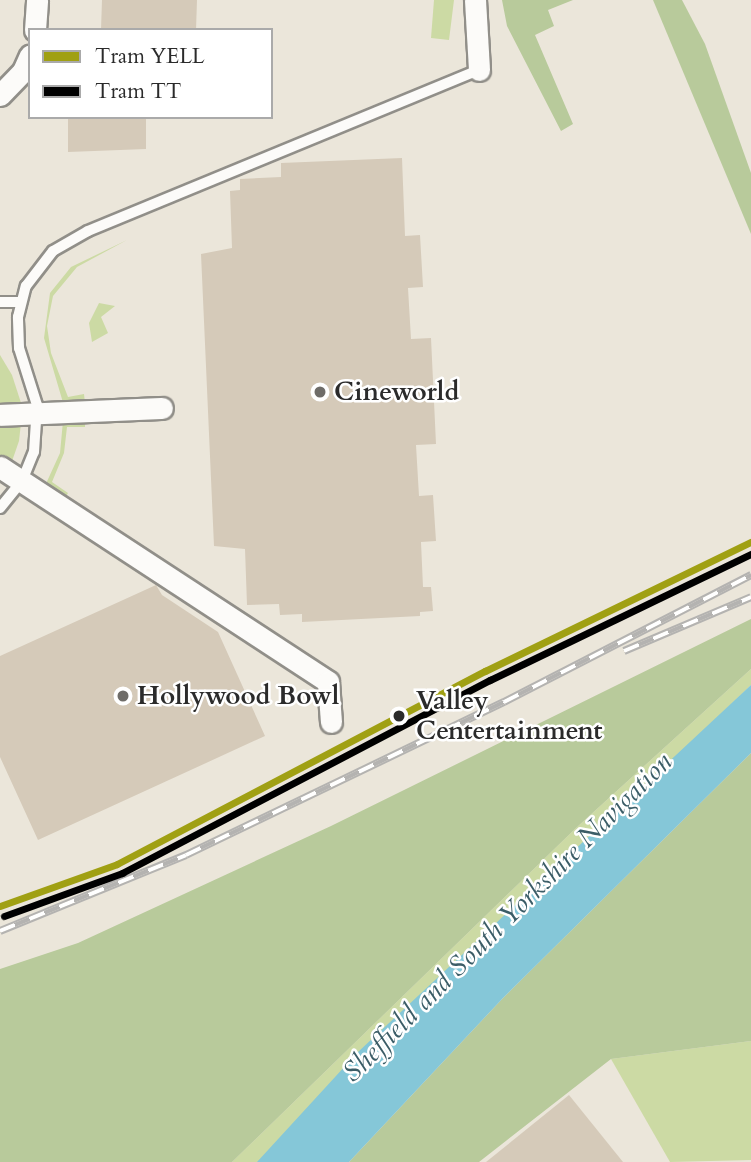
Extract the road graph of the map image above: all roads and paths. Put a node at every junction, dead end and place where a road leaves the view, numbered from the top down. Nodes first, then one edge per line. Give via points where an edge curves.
1 (37, 0) edge
2 (475, 0) edge
3 (35, 28) edge
4 (28, 60) edge
5 (479, 70) joint
6 (0, 95) edge
7 (0, 302) edge
8 (20, 302) junction
9 (162, 408) dead end
10 (38, 414) junction
11 (0, 415) edge
12 (0, 467) edge
13 (22, 481) junction
14 (0, 508) edge
15 (331, 722) dead end

1 - 3 street
2 - 5 street
4 - 6 street
5 - 8 lane via 72,238 41,262
7 - 8 lane
8 - 10 lane via 18,341
9 - 10 street
10 - 11 street
10 - 13 lane via 34,452
12 - 13 street
13 - 14 lane
13 - 15 street via 328,682

